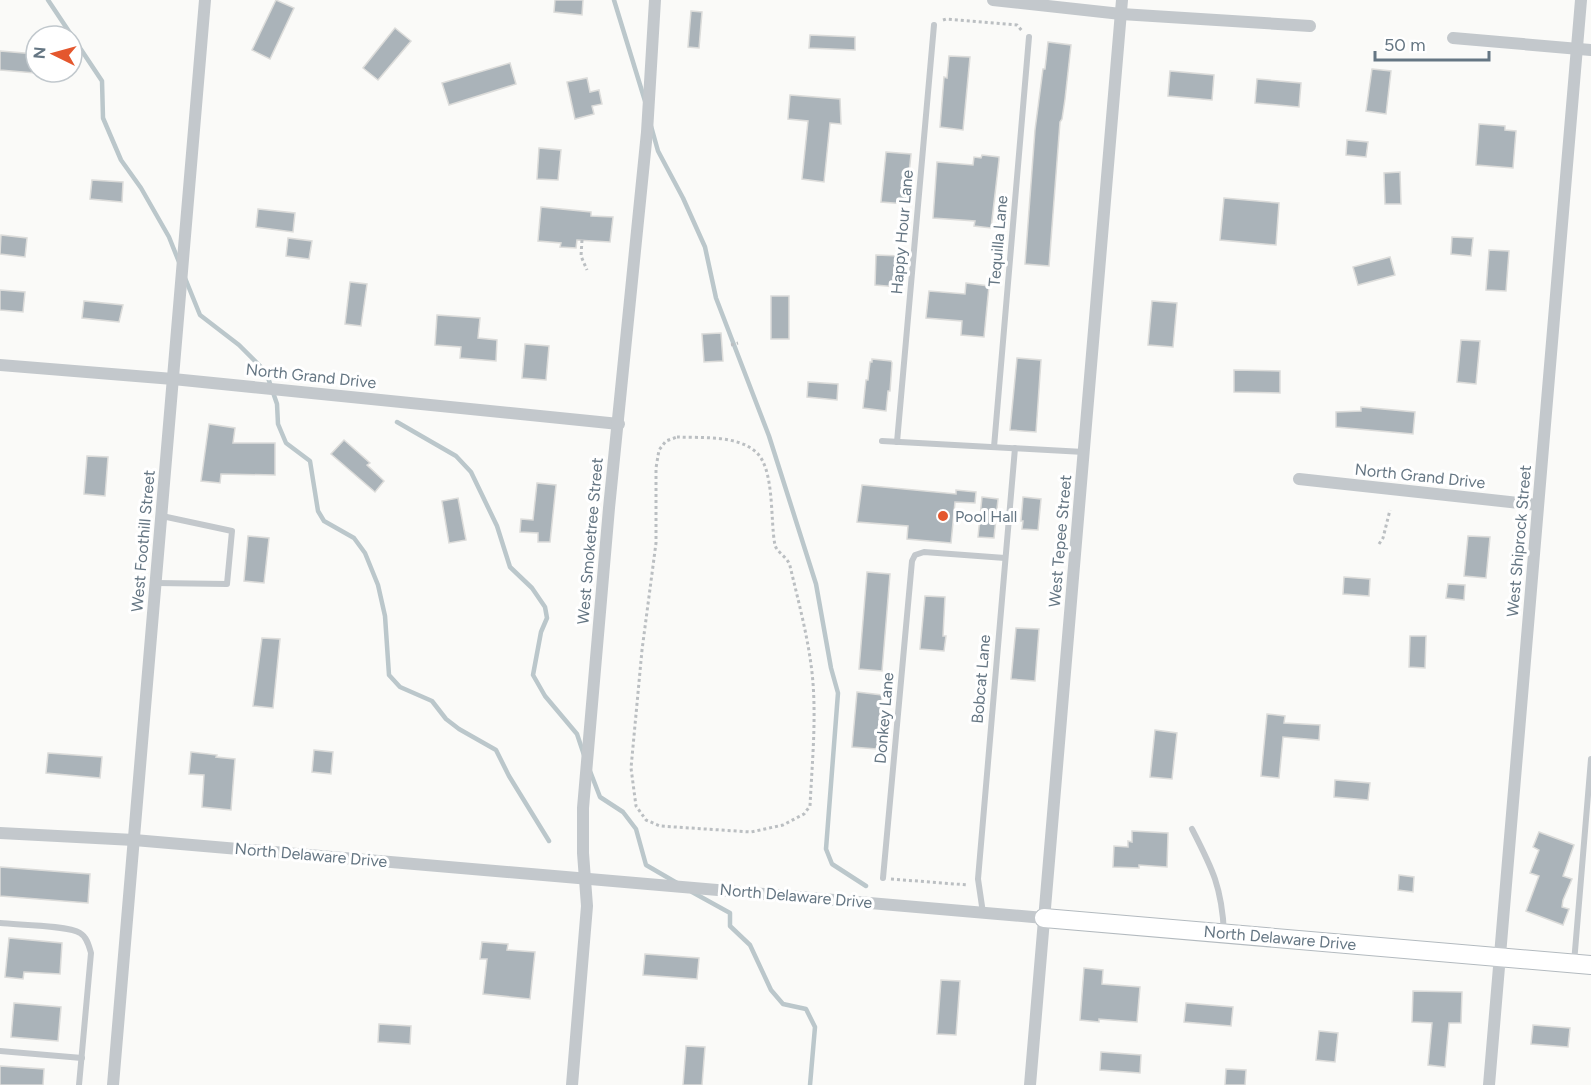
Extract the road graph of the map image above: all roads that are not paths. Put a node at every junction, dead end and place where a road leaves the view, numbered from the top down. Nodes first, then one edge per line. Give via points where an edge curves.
1 (205, 0) edge
2 (655, 0) edge
3 (993, 0) edge
4 (1122, 0) edge
5 (1581, 0) edge
6 (1121, 14) junction
7 (934, 25) road end
8 (1310, 26) dead end
9 (1029, 37) road end
10 (1453, 38) dead end
11 (1577, 49) junction
12 (1591, 50) edge
13 (0, 365) edge
14 (173, 379) junction
15 (619, 424) junction
16 (882, 441) dead end
17 (897, 442) junction
18 (993, 447) junction
19 (1016, 448) junction
20 (1084, 452) junction
21 (1299, 479) dead end
22 (1538, 506) junction
23 (162, 516) junction
24 (1005, 558) junction
25 (156, 583) junction
26 (1591, 759) edge
27 (1192, 829) dead end
28 (0, 833) edge
29 (134, 840) junction
30 (585, 878) junction
31 (883, 878) road end
32 (983, 912) junction
33 (1044, 918) junction
34 (0, 923) edge
35 (1224, 933) junction
36 (1500, 956) junction
37 (1582, 964) edge
38 (0, 1051) edge
39 (82, 1058) junction
40 (79, 1085) edge
41 (113, 1085) edge
42 (572, 1085) edge
43 (1030, 1085) edge
44 (1489, 1085) edge

1 - 14 street, West Foothill Street
2 - 15 street, West Smoketree Street via 647,132
3 - 6 street
4 - 6 street, West Tepee Street
5 - 11 street, West Shiprock Street
6 - 8 street
6 - 20 street, West Tepee Street
7 - 17 lane, Happy Hour Lane
9 - 18 lane, Tequilla Lane
10 - 11 street
11 - 12 street
11 - 22 street, West Shiprock Street
13 - 14 street, North Grand Drive
14 - 15 street, North Grand Drive
14 - 23 street, West Foothill Street
15 - 30 street, West Smoketree Street via 584,808
16 - 17 lane
17 - 18 lane
18 - 19 lane
19 - 20 lane
19 - 24 lane, Bobcat Lane
20 - 33 street, West Tepee Street
21 - 22 street, North Grand Drive
22 - 36 street, West Shiprock Street
23 - 25 street, West Foothill Street
23 - 25 lane via 232,531 227,584
24 - 31 lane, Donkey Lane via 924,552 912,561
24 - 32 lane, Bobcat Lane via 979,886
25 - 29 street, West Foothill Street
26 - 37 lane
27 - 35 lane via 1214,872 1223,907
28 - 29 street, North Delaware Drive
29 - 30 street, North Delaware Drive
29 - 41 street, West Foothill Street
30 - 32 street, North Delaware Drive
30 - 42 street, West Smoketree Street via 587,906
32 - 33 street, North Delaware Drive
33 - 35 street, North Delaware Drive
33 - 43 street, West Tepee Street
34 - 39 lane via 69,929 88,942 92,953
35 - 36 street, North Delaware Drive
36 - 37 street, North Delaware Drive
36 - 44 street, West Shiprock Street
38 - 39 lane
39 - 40 lane

